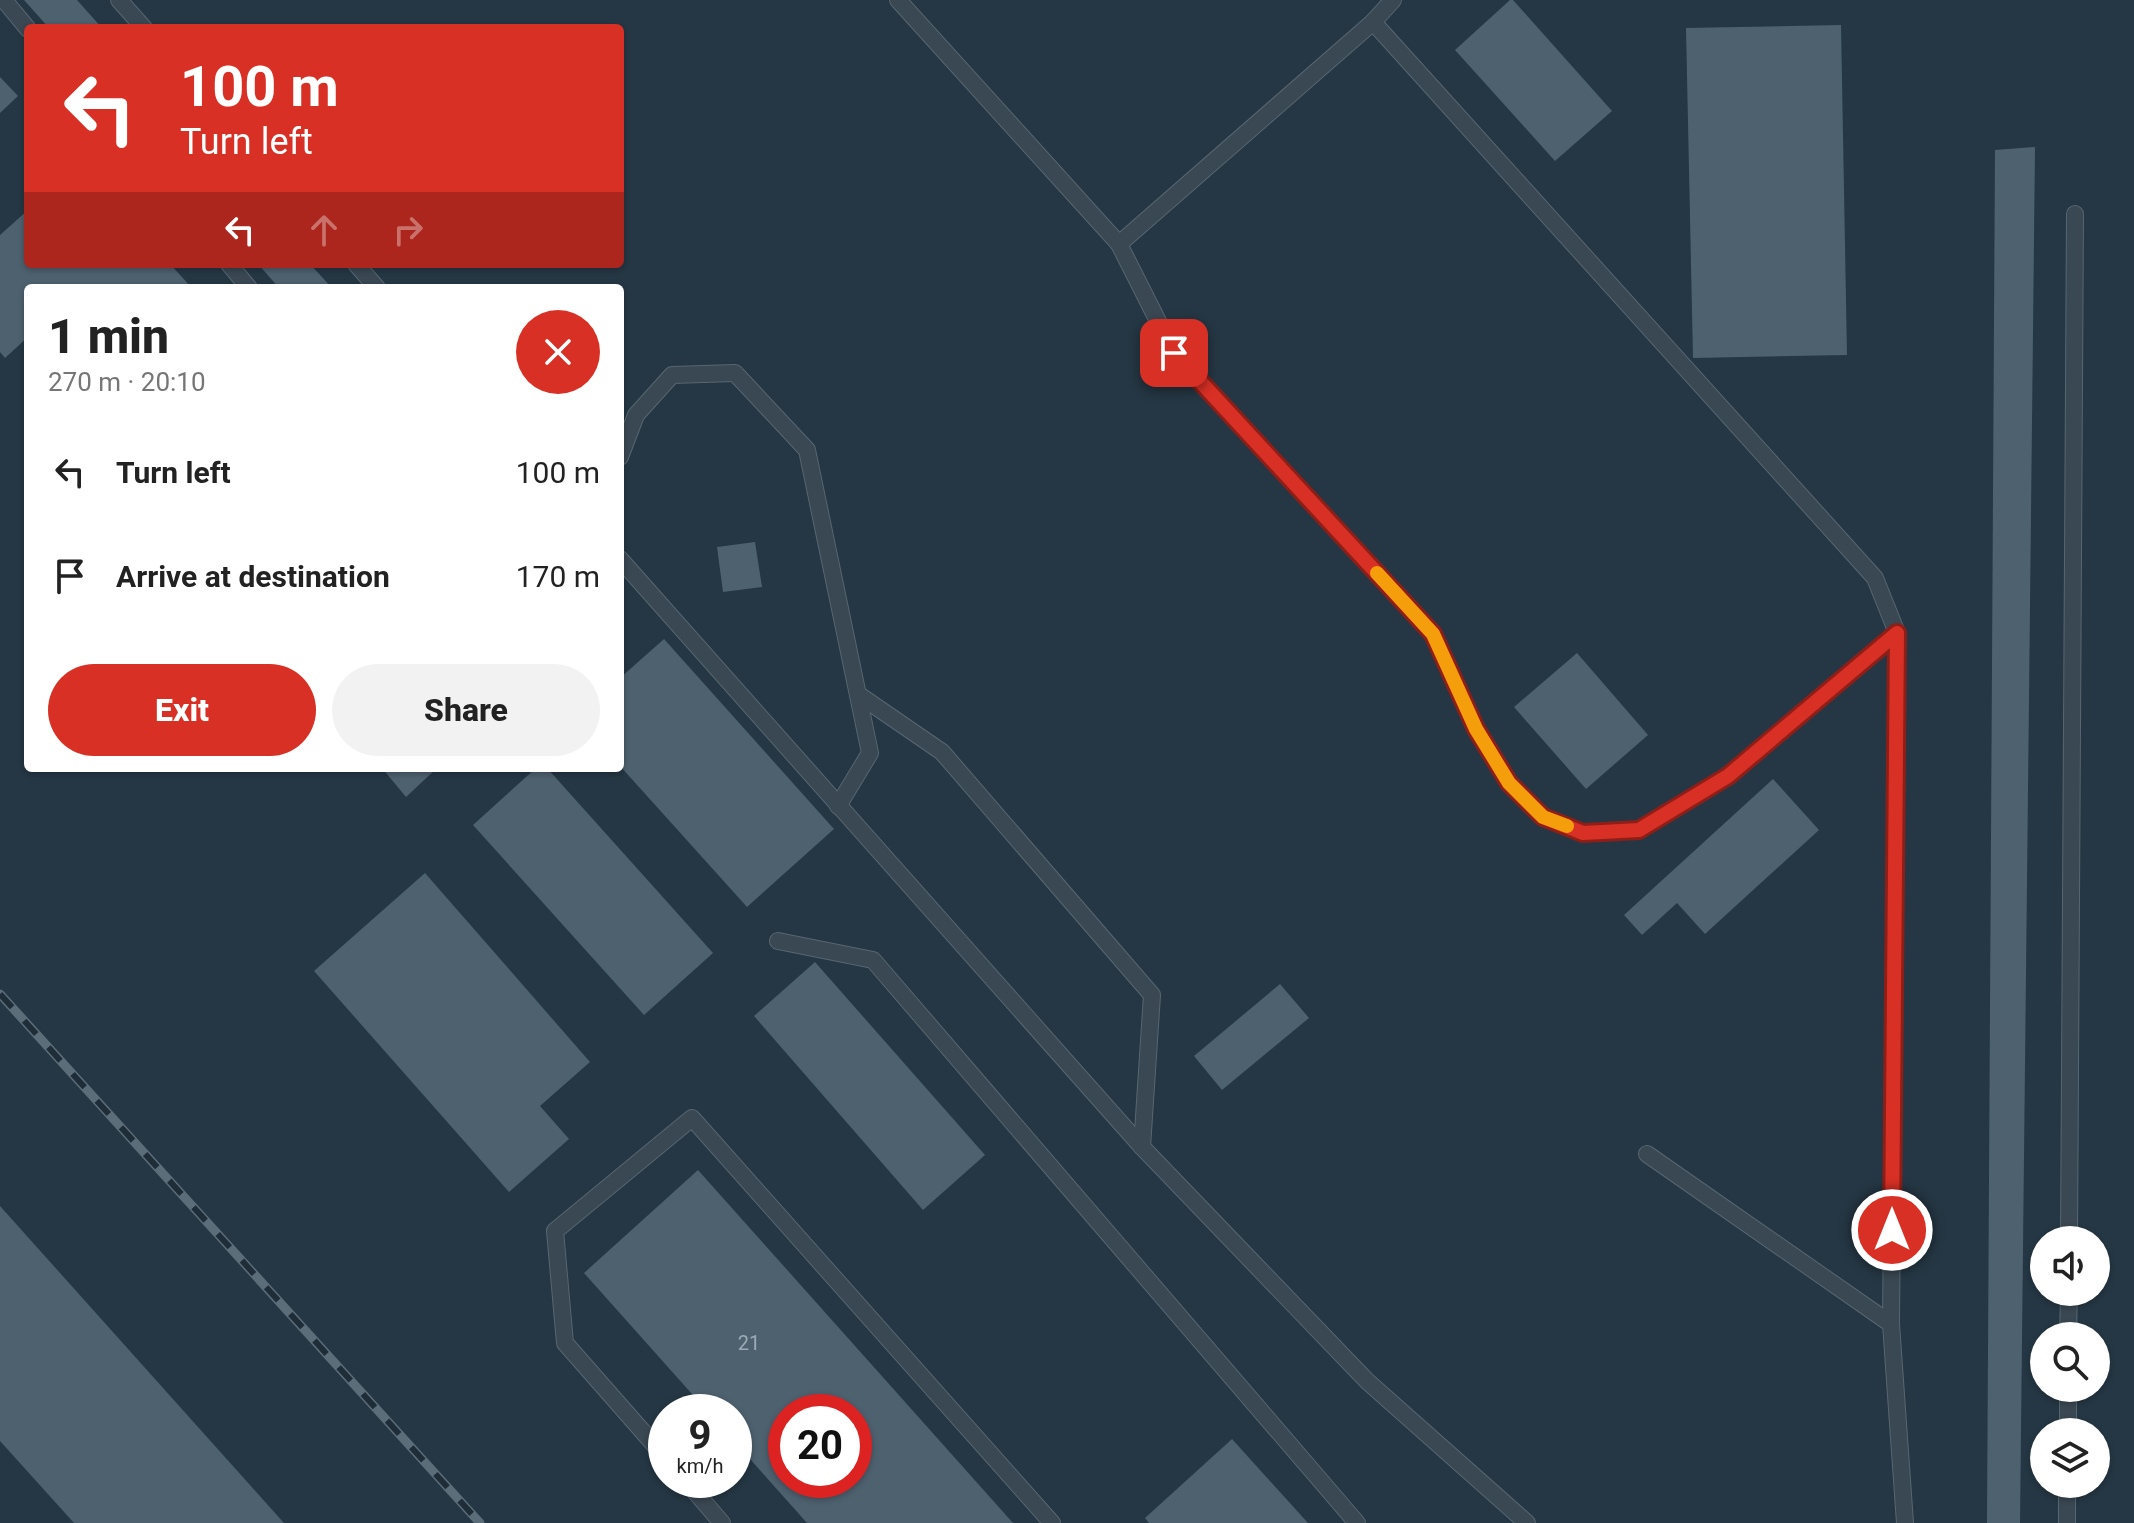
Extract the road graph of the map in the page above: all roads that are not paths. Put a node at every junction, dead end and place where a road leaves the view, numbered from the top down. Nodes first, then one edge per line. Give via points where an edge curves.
1 (4, 0) edge
2 (119, 0) edge
3 (898, 0) edge
4 (1393, 0) edge
5 (1373, 22) junction
6 (24, 24) edge
7 (140, 24) edge
8 (2075, 214) dead end
9 (1119, 244) junction
10 (232, 268) edge
11 (360, 268) edge
12 (246, 284) edge
13 (374, 284) edge
14 (624, 446) edge
15 (624, 564) edge
16 (1897, 633) junction
17 (859, 695) junction
18 (838, 806) junction
19 (778, 941) dead end
20 (1142, 1147) junction
21 (1647, 1154) dead end
22 (2069, 1226) edge
23 (1891, 1324) junction
24 (648, 1438) edge
25 (700, 1498) edge
26 (2067, 1498) edge
27 (722, 1523) edge
28 (1052, 1523) edge
29 (1357, 1523) edge
30 (1527, 1523) edge
31 (1905, 1523) edge
32 (2067, 1523) edge

1 - 6 lane
2 - 7 lane
3 - 9 lane
4 - 5 lane
5 - 9 lane
5 - 16 lane via 1875,578
8 - 22 lane
9 - 16 lane via 1174,353 1433,634 1476,729 1509,783 1543,817 1583,833 1639,830 1728,776
10 - 12 lane
11 - 13 lane
14 - 17 lane via 636,415 672,375 735,373 807,450
15 - 18 lane
16 - 23 lane
17 - 18 lane via 870,753
17 - 20 lane via 942,752 1152,995
18 - 20 lane
19 - 29 lane via 873,960
20 - 30 lane via 1367,1381
21 - 23 lane
23 - 31 lane
24 - 28 lane via 565,1343 555,1231 692,1118
25 - 27 lane
26 - 32 lane

